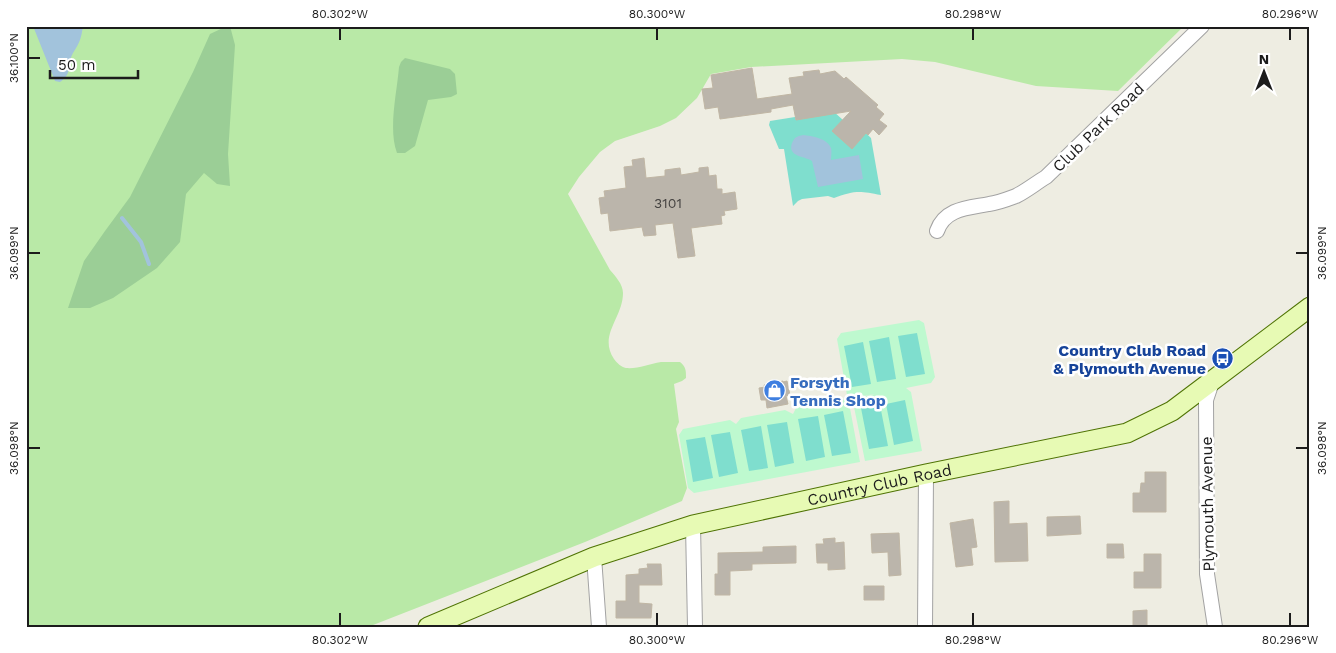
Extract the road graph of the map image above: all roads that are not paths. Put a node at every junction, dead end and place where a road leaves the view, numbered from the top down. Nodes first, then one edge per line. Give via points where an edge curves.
1 (1202, 26) edge
2 (935, 233) dead end
3 (1310, 307) edge
4 (1212, 382) junction
5 (926, 474) junction
6 (693, 525) junction
7 (594, 557) junction
8 (432, 626) edge
9 (599, 627) edge
10 (695, 627) edge
11 (925, 627) edge
12 (1215, 627) edge

1 - 2 street, Club Park Road via 1046,177 1016,196 953,213 940,223
3 - 4 main road, Country Club Road
4 - 5 main road, Country Club Road via 1172,411 1127,433
4 - 12 street, Plymouth Avenue via 1206,400 1207,574
5 - 6 main road, Country Club Road
5 - 11 street
6 - 7 main road, Country Club Road
6 - 10 street
7 - 8 main road, Country Club Road
7 - 9 street

